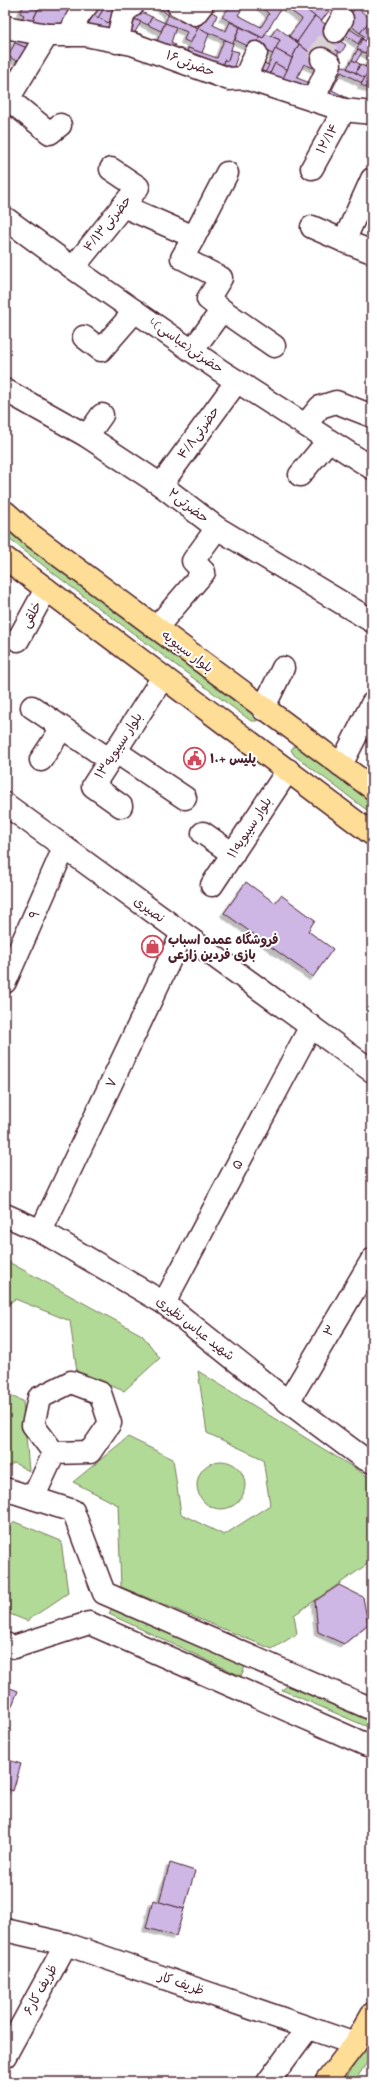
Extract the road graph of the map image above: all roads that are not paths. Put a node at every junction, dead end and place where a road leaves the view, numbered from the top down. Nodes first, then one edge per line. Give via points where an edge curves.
1 (87, 5) edge
2 (133, 5) edge
3 (178, 5) edge
4 (202, 5) edge
5 (5, 27) edge
6 (48, 35) junction
7 (69, 35) junction
8 (117, 42) junction
9 (256, 53) dead end
10 (322, 59) tunnel mouth
11 (245, 78) junction
12 (313, 100) junction
13 (7, 101) edge
14 (344, 110) junction
15 (372, 113) edge
16 (60, 125) dead end
17 (312, 168) dead end
18 (111, 169) dead end
19 (227, 173) dead end
20 (372, 179) edge
21 (123, 206) junction
22 (5, 218) edge
23 (312, 227) dead end
24 (194, 237) junction
25 (344, 241) junction
26 (372, 252) edge
27 (73, 268) junction
28 (222, 310) junction
29 (135, 311) junction
30 (84, 337) dead end
31 (274, 346) dead end
32 (192, 351) junction
33 (237, 381) junction
34 (5, 390) edge
35 (102, 415) dead end
36 (372, 416) edge
37 (306, 424) junction
38 (87, 436) junction
39 (328, 441) junction
40 (372, 468) edge
41 (300, 475) dead end
42 (161, 485) junction
43 (5, 512) edge
44 (216, 528) junction
45 (5, 558) edge
46 (46, 589) junction
47 (372, 621) edge
48 (156, 628) junction
49 (18, 640) dead end
50 (283, 668) dead end
51 (164, 677) junction
52 (372, 704) edge
53 (32, 707) dead end
54 (264, 709) junction
55 (287, 726) junction
56 (62, 728) junction
57 (113, 755) junction
58 (268, 755) junction
59 (41, 760) dead end
60 (341, 766) junction
61 (288, 770) junction
62 (372, 788) edge
63 (185, 798) dead end
64 (5, 804) edge
65 (120, 806) dead end
66 (203, 833) dead end
67 (372, 834) edge
68 (64, 848) junction
69 (232, 854) junction
70 (212, 885) dead end
71 (182, 934) junction
72 (5, 982) edge
73 (311, 1026) junction
74 (372, 1071) edge
75 (5, 1215) edge
76 (41, 1231) junction
77 (372, 1260) edge
78 (164, 1303) junction
79 (288, 1402) junction
80 (54, 1454) dead end
81 (372, 1462) edge
82 (5, 1489) edge
83 (33, 1498) junction
84 (5, 1644) edge
85 (245, 1654) junction
86 (303, 1679) junction
87 (219, 1680) junction
88 (283, 1708) junction
89 (372, 1709) edge
90 (372, 1745) edge
91 (5, 1930) edge
92 (66, 1944) junction
93 (372, 2014) edge
94 (308, 2028) junction
95 (355, 2044) junction
96 (5, 2056) edge
97 (268, 2082) edge
98 (326, 2082) edge

1 - 7 street
2 - 8 street via 124,12
3 - 4 street via 195,14
5 - 6 street, حضرتی۱۶
6 - 7 street, حضرتی۱۶
6 - 13 street
7 - 8 street, حضرتی۱۶ via 85,35
8 - 11 street, حضرتی۱۶ via 132,44 229,79
9 - 11 street
10 - 12 street via 330,64
11 - 12 street, حضرتی۱۶
12 - 14 street, حضرتی۱۶
13 - 16 street via 50,133
14 - 15 street, حضرتی۱۶
14 - 17 street, ۱۲/۱۴
18 - 21 street, حضرتی۴/۱۳ via 138,187
19 - 24 street
20 - 25 street
21 - 24 street
21 - 27 street, حضرتی۴/۱۳
22 - 27 street, 4حضرتی(عباسی)
23 - 25 street
24 - 28 street via 182,258 221,278 208,299
25 - 26 street
27 - 29 street, 4حضرتی(عباسی)
28 - 31 street
28 - 32 street
29 - 30 street via 101,350
29 - 32 street, 4حضرتی(عباسی)
32 - 33 street, 4حضرتی(عباسی)
33 - 37 street, 4حضرتی(عباسی)
33 - 42 street, حضرتی۴/۸
34 - 38 street, حضرتی۲
35 - 38 street
36 - 37 street via 336,402 320,407
37 - 39 street, 4حضرتی(عباسی)
38 - 42 street, حضرتی۲
39 - 40 street, 4حضرتی(عباسی)
39 - 41 street
42 - 44 street, حضرتی۲
43 - 48 main road, بلوار سیبویه via 30,534
44 - 47 street, حضرتی۲
44 - 48 street via 193,561 204,572
45 - 46 main road
46 - 49 street, خلقی
46 - 51 main road
48 - 54 main road, بلوار سیبویه
50 - 54 street
51 - 57 street, بلوار سیبویه۱۳
51 - 58 main road
52 - 60 street
53 - 56 street
54 - 55 main road, بلوار سیبویه
55 - 58 main road
55 - 60 main road, بلوار سیبویه
56 - 57 street
56 - 59 street
57 - 63 street
57 - 65 street, بلوار سیبویه۱۳ via 93,786
58 - 61 main road
60 - 62 main road, بلوار سیبویه
61 - 67 main road
61 - 69 street, بلوار سیبویه۱۱
64 - 68 street, نصیری
66 - 69 street
68 - 71 street, نصیری
68 - 72 street, ۹
69 - 70 street, بلوار سیبویه۱۱
71 - 73 street, نصیری
71 - 76 street, ۷
73 - 74 street, نصیری
73 - 78 street, ۵
75 - 76 street, شهید عباس نظیری
76 - 78 street, شهید عباس نظیری
77 - 79 street, ۳
78 - 79 street, شهید عباس نظیری
79 - 81 street, شهید عباس نظیری
80 - 83 street
82 - 83 street
83 - 85 street via 73,1511 104,1593
84 - 87 street via 14,1647 89,1623
85 - 86 street
85 - 87 street via 253,1666 253,1679 243,1682
86 - 88 street via 281,1679 273,1686 275,1697
86 - 89 street
87 - 88 street
88 - 90 street
91 - 92 street, ظریف کار
92 - 94 street, ظریف کار
92 - 96 street, ظریف کار۶
93 - 95 main road
94 - 95 street, ظریف کار
94 - 97 street
95 - 98 main road

